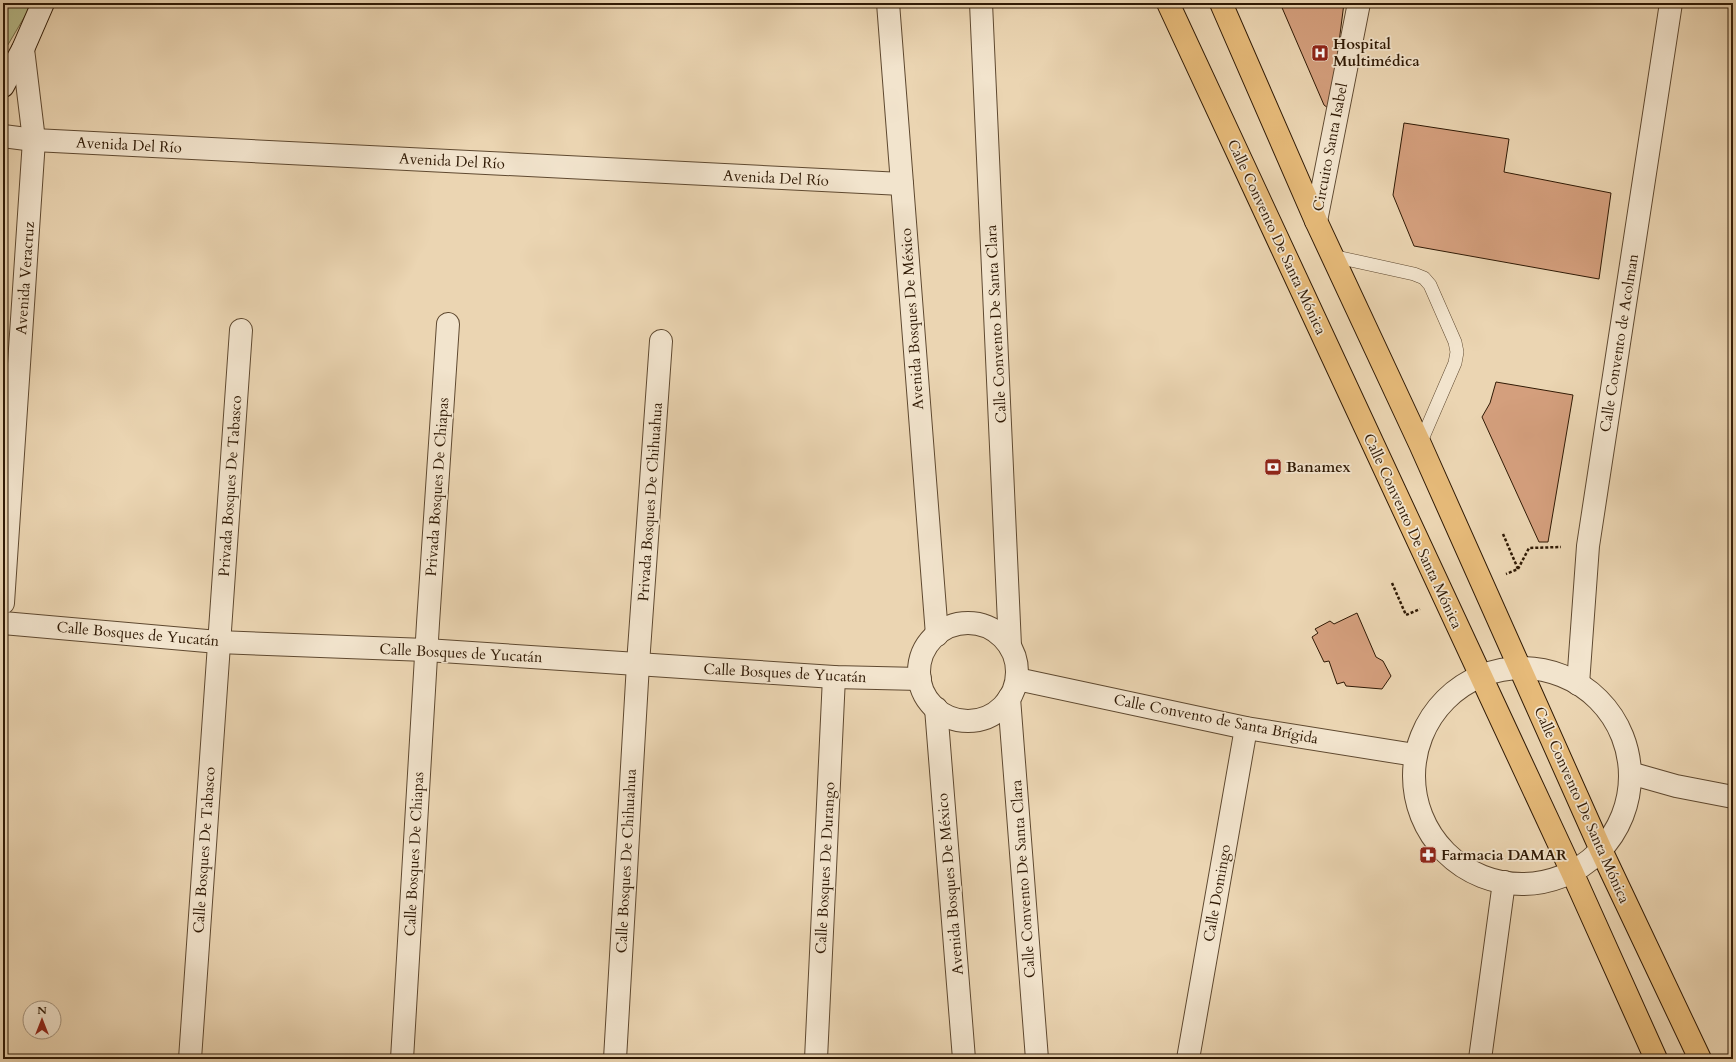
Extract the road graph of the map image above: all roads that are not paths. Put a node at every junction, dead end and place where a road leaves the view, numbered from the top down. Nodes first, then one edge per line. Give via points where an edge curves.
1 (43, 3) edge
2 (888, 3) edge
3 (981, 3) edge
4 (1168, 3) edge
5 (1221, 3) edge
6 (1359, 3) edge
7 (1671, 3) edge
8 (23, 49) junction
9 (3, 86) edge
10 (3, 136) edge
11 (34, 140) junction
12 (902, 184) junction
13 (1316, 220) junction
14 (1332, 256) junction
15 (448, 324) dead end
16 (241, 330) dead end
17 (661, 341) dead end
18 (1420, 444) junction
19 (3, 603) edge
20 (3, 623) edge
21 (937, 635) junction
22 (218, 642) junction
23 (1010, 646) junction
24 (426, 650) junction
25 (638, 664) junction
26 (1520, 668) junction
27 (1480, 676) junction
28 (834, 677) junction
29 (920, 679) junction
30 (1578, 684) junction
31 (1013, 689) junction
32 (936, 708) junction
33 (1246, 728) junction
34 (1415, 755) junction
35 (1630, 772) junction
36 (1733, 797) edge
37 (1601, 850) junction
38 (1572, 872) junction
39 (1504, 882) junction
40 (190, 1059) edge
41 (402, 1059) edge
42 (615, 1059) edge
43 (816, 1059) edge
44 (964, 1059) edge
45 (1037, 1059) edge
46 (1188, 1059) edge
47 (1480, 1059) edge
48 (1656, 1059) edge
49 (1700, 1059) edge

1 - 8 street
2 - 12 street, Avenida Bosques De México
3 - 23 street, Calle Convento De Santa Clara
4 - 27 main road, Calle Convento De Santa Mónica
5 - 13 main road, Calle Convento De Santa Mónica
6 - 13 street, Circuito Santa Isabel
7 - 30 street, Calle Convento de Acolman via 1588,546
8 - 9 street
8 - 11 street, Avenida Veracruz
10 - 11 street, Avenida Del Río
11 - 12 street, Avenida Del Río
11 - 19 street, Avenida Veracruz
12 - 21 street, Avenida Bosques De México
13 - 14 main road, Calle Convento De Santa Mónica
14 - 18 main road, Calle Convento De Santa Mónica
14 - 18 lane via 1414,274 1424,278 1430,285 1457,352
15 - 24 street, Privada Bosques De Chiapas
16 - 22 street, Privada Bosques De Tabasco
17 - 25 street, Privada Bosques De Chihuahua
18 - 26 main road, Calle Convento De Santa Mónica
20 - 22 street, Calle Bosques de Yucatán
21 - 23 street via 948,627 976,624 1001,635
21 - 29 street via 922,655
22 - 24 street, Calle Bosques de Yucatán
22 - 40 street, Calle Bosques De Tabasco
23 - 31 street via 1017,667
24 - 25 street, Calle Bosques de Yucatán
24 - 41 street, Calle Bosques De Chiapas
25 - 28 street, Calle Bosques de Yucatán
25 - 42 street, Calle Bosques De Chihuahua
26 - 27 street
26 - 30 street via 1542,670 1563,676
26 - 37 main road, Calle Convento De Santa Mónica
27 - 34 street via 1457,690 1437,708 1424,730
27 - 38 main road, Calle Convento De Santa Mónica
28 - 29 street, Calle Bosques de Yucatán
28 - 43 street, Calle Bosques De Durango
29 - 32 street via 928,700
30 - 35 street via 1604,705 1617,725 1627,748
31 - 32 street via 1000,709 975,720 947,716
31 - 33 street, Calle Convento de Santa Brígida
31 - 45 street, Calle Convento De Santa Clara
32 - 44 street, Avenida Bosques De México
33 - 34 street, Calle Convento de Santa Brígida
33 - 46 street, Calle Domingo
34 - 39 street via 1413,781 1418,805 1427,828 1441,848 1459,864 1481,876
35 - 36 street via 1676,786
35 - 37 street via 1625,811 1615,832
37 - 38 street
37 - 49 main road, Calle Convento De Santa Mónica
38 - 39 street via 1528,884
38 - 48 main road, Calle Convento De Santa Mónica
39 - 47 street

